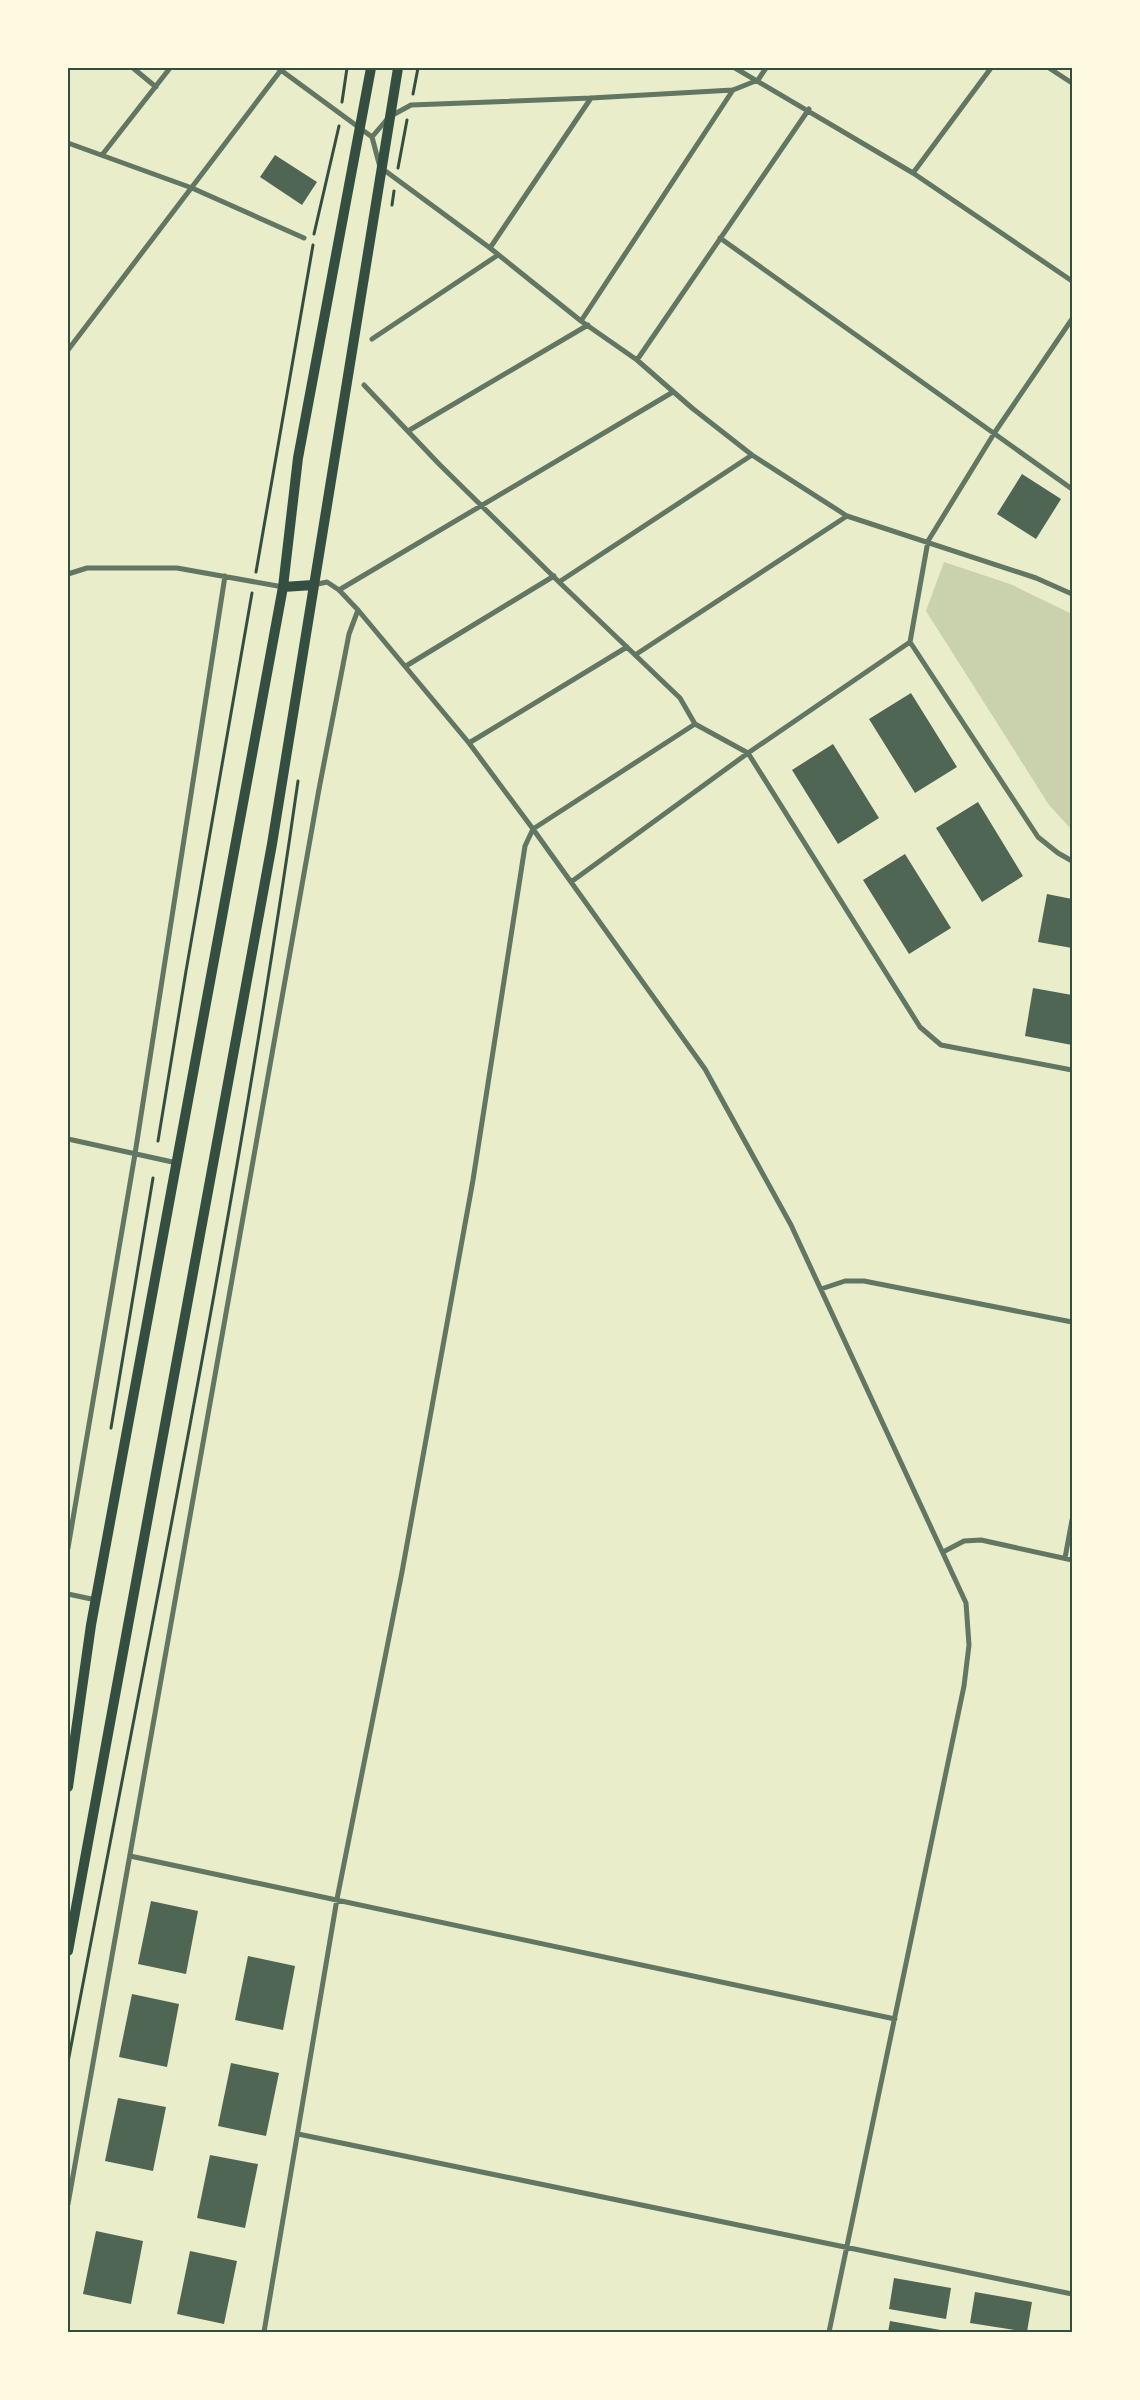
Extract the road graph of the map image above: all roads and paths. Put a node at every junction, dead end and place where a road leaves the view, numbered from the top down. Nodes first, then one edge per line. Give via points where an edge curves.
1 (133, 68) edge
2 (170, 68) edge
3 (347, 68) edge
4 (371, 68) edge
5 (398, 68) edge
6 (734, 68) edge
7 (766, 68) edge
8 (991, 68) edge
9 (1049, 68) edge
10 (280, 69) edge
11 (758, 80) junction
12 (1072, 83) edge
13 (156, 87) junction
14 (344, 87) dead end
15 (733, 90) junction
16 (591, 98) junction
17 (808, 109) junction
18 (389, 117) junction
19 (359, 127) junction
20 (337, 133) dead end
21 (372, 137) junction
22 (68, 142) edge
23 (102, 155) junction
24 (380, 166) junction
25 (913, 173) junction
26 (192, 188) junction
27 (304, 238) dead end
28 (720, 238) junction
29 (490, 248) junction
30 (498, 255) junction
31 (1072, 280) edge
32 (1072, 319) edge
33 (581, 321) junction
34 (588, 325) junction
35 (372, 339) dead end
36 (68, 350) edge
37 (637, 360) junction
38 (364, 385) dead end
39 (673, 392) junction
40 (408, 431) junction
41 (995, 432) junction
42 (752, 455) junction
43 (1072, 489) edge
44 (482, 506) junction
45 (847, 516) junction
46 (928, 541) junction
47 (258, 563) dead end
48 (68, 574) edge
49 (225, 576) junction
50 (554, 576) junction
51 (560, 582) junction
52 (313, 585) junction
53 (283, 587) junction
54 (339, 590) junction
55 (1072, 594) edge
56 (251, 598) dead end
57 (358, 610) junction
58 (910, 642) junction
59 (627, 647) junction
60 (635, 655) junction
61 (406, 666) junction
62 (695, 724) junction
63 (469, 742) junction
64 (748, 753) junction
65 (533, 829) junction
66 (1072, 861) edge
67 (570, 882) junction
68 (1072, 1070) edge
69 (68, 1139) edge
70 (158, 1142) dead end
71 (135, 1154) junction
72 (177, 1163) junction
73 (153, 1178) dead end
74 (821, 1289) junction
75 (1072, 1322) edge
76 (111, 1429) dead end
77 (1072, 1520) edge
78 (68, 1548) edge
79 (943, 1552) junction
80 (1065, 1558) junction
81 (1072, 1560) edge
82 (68, 1594) edge
83 (96, 1600) junction
84 (68, 1787) edge
85 (130, 1856) junction
86 (337, 1899) junction
87 (68, 1951) edge
88 (895, 2019) junction
89 (298, 2134) junction
90 (68, 2204) edge
91 (847, 2247) junction
92 (1072, 2294) edge
93 (264, 2332) edge
94 (829, 2332) edge

1 - 13 street
2 - 13 street
3 - 14 path
4 - 19 main road
5 - 18 main road
6 - 11 street
7 - 11 street
8 - 25 street
9 - 12 street
10 - 19 street
10 - 26 street
11 - 15 street
11 - 17 street
13 - 23 street
15 - 16 street
15 - 33 street
16 - 18 street via 411,105
16 - 29 street
17 - 25 street
17 - 28 street
18 - 21 street
18 - 24 main road
19 - 21 street
19 - 53 main road via 298,458
20 - 47 path via 319,205
21 - 24 street
22 - 23 street
23 - 26 street
24 - 29 street
24 - 52 main road
25 - 31 street
26 - 27 street
26 - 36 street
28 - 37 street
28 - 41 street
29 - 30 street
30 - 33 street
30 - 35 street
32 - 41 street
33 - 34 street
34 - 37 street
34 - 40 street
37 - 39 street
38 - 40 street
39 - 42 street
39 - 44 street
40 - 44 street
41 - 43 street
41 - 46 street
42 - 45 street
42 - 51 street
44 - 50 street
44 - 54 street
45 - 46 street
45 - 60 street
46 - 55 street via 1036,578
46 - 58 street
48 - 49 street via 86,568 177,568
49 - 53 street
49 - 71 street
50 - 51 street
50 - 61 street
51 - 59 street
52 - 53 main road
52 - 54 street via 326,582
52 - 87 main road via 272,844
53 - 72 main road
54 - 57 street
56 - 70 path
57 - 61 street
57 - 85 street via 349,634 319,790
58 - 64 street
58 - 66 street via 1038,838
59 - 60 street
59 - 63 street
60 - 62 street via 680,698
61 - 63 street
62 - 64 street
62 - 65 street
63 - 65 street
64 - 67 street
64 - 68 street via 920,1027 941,1044
65 - 67 street
65 - 86 street via 525,846 473,1180 404,1562
67 - 74 street via 705,1069 791,1225
69 - 71 street
71 - 72 street
71 - 78 street
72 - 83 main road
73 - 76 path
74 - 75 street via 845,1281 864,1281
74 - 79 street
77 - 80 street
79 - 80 street via 964,1541 980,1540
79 - 88 street via 966,1603 968,1665
80 - 81 street
82 - 83 street
83 - 84 main road
85 - 86 street
85 - 90 street
86 - 88 street
86 - 89 street
88 - 91 street
89 - 91 street
89 - 93 street
91 - 92 street
91 - 94 street

